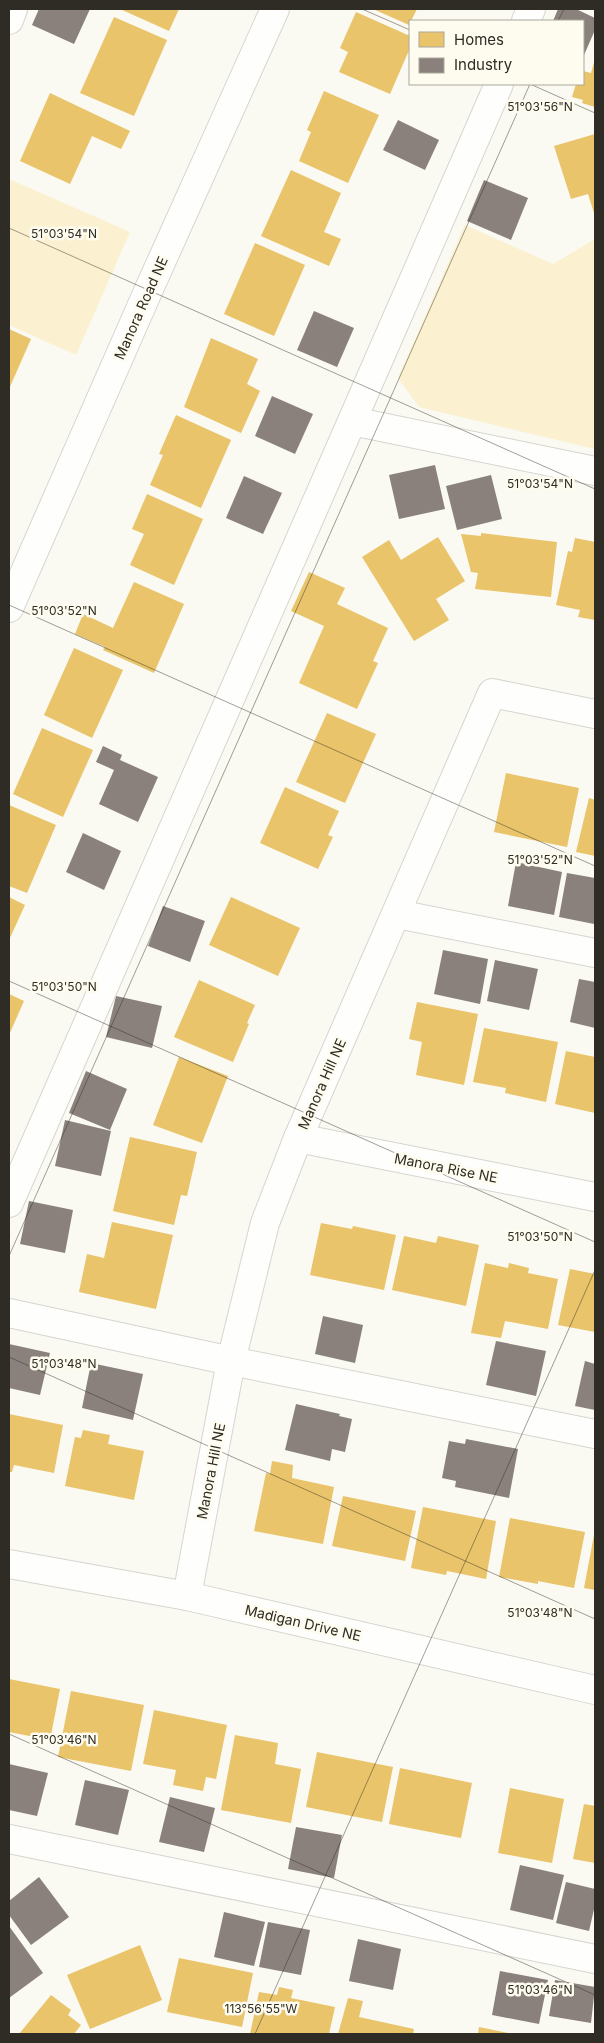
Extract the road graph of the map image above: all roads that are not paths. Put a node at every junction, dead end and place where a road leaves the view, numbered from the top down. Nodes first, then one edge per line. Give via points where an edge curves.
1 (14, 9) edge
2 (275, 9) edge
3 (9, 20) edge
4 (498, 85) edge
5 (352, 422) junction
6 (595, 471) edge
7 (9, 608) edge
8 (595, 714) edge
9 (397, 914) junction
10 (595, 953) edge
11 (298, 1138) junction
12 (595, 1197) edge
13 (9, 1203) edge
14 (9, 1313) edge
15 (231, 1361) junction
16 (595, 1434) edge
17 (9, 1564) edge
18 (187, 1596) junction
19 (595, 1690) edge
20 (9, 1839) edge
21 (595, 1958) edge

1 - 3 street
2 - 7 street, Manora Road NE
4 - 5 street
5 - 6 street
5 - 13 street
8 - 9 street, Manora Hill NE via 492,693
9 - 10 street
9 - 11 street, Manora Hill NE
11 - 12 street, Manora Rise NE
11 - 15 street, Manora Hill NE via 265,1223
14 - 15 street
15 - 16 street
15 - 18 street, Manora Hill NE
17 - 18 street, Madigan Drive NE
18 - 19 street, Madigan Drive NE
20 - 21 street

